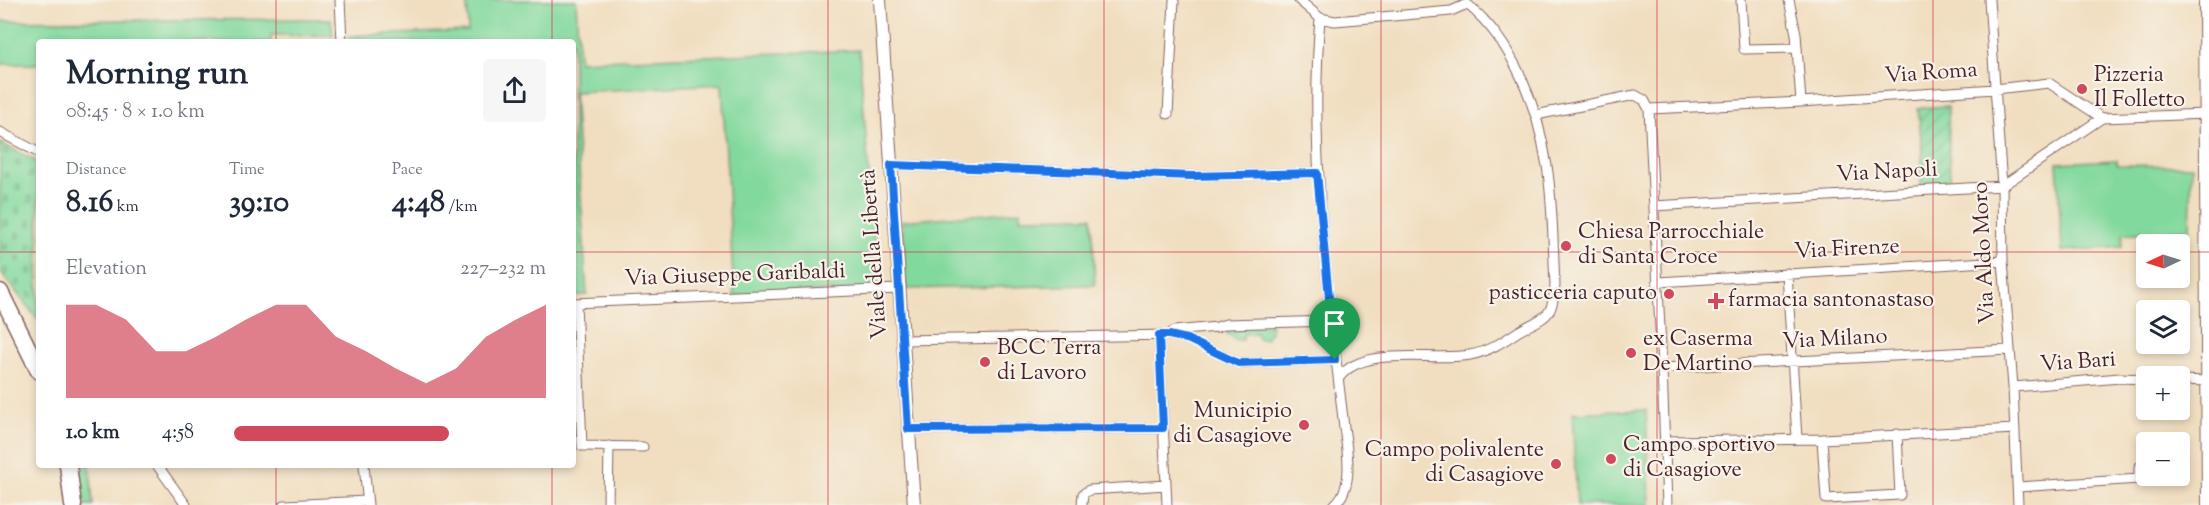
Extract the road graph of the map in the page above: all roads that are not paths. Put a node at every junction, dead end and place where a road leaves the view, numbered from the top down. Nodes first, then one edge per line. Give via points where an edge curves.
1 (340, 0) edge
2 (880, 0) edge
3 (1174, 0) edge
4 (1299, 0) edge
5 (1741, 0) edge
6 (1789, 0) edge
7 (1989, 0) edge
8 (2205, 0) edge
9 (1467, 2) edge
10 (1320, 18) junction
11 (342, 39) edge
12 (1797, 48) junction
13 (1995, 89) junction
14 (1801, 102) junction
15 (1649, 109) junction
16 (1168, 114) dead end
17 (1536, 115) junction
18 (2102, 118) junction
19 (2207, 120) edge
20 (0, 132) edge
21 (36, 151) edge
22 (891, 165) junction
23 (1317, 173) junction
24 (2002, 186) junction
25 (1654, 206) junction
26 (2003, 261) junction
27 (1787, 273) junction
28 (1658, 282) junction
29 (899, 289) junction
30 (0, 292) edge
31 (576, 303) edge
32 (1332, 321) junction
33 (1164, 335) junction
34 (902, 340) junction
35 (2010, 350) junction
36 (576, 351) edge
37 (1335, 360) junction
38 (1793, 362) junction
39 (36, 365) edge
40 (1662, 368) junction
41 (1339, 378) junction
42 (2136, 379) edge
43 (2190, 380) edge
44 (2208, 381) edge
45 (2013, 387) junction
46 (1163, 428) junction
47 (908, 429) junction
48 (2015, 429) junction
49 (1897, 434) junction
50 (1797, 439) junction
51 (1822, 439) junction
52 (1664, 441) junction
53 (578, 446) edge
54 (609, 446) junction
55 (643, 447) dead end
56 (68, 468) edge
57 (159, 468) edge
58 (364, 468) edge
59 (2136, 479) edge
60 (1166, 485) junction
61 (2018, 487) junction
62 (368, 503) edge
63 (73, 505) edge
64 (186, 505) edge
65 (284, 505) edge
66 (608, 505) edge
67 (914, 505) edge
68 (1082, 505) edge
69 (1167, 505) edge
70 (1334, 505) edge
71 (1667, 505) edge
72 (2018, 505) edge
73 (2208, 505) edge

1 - 11 street
2 - 22 street, Viale della Libertà
3 - 16 street
4 - 10 street
5 - 12 street via 1744,50
6 - 12 street
7 - 13 street, Via Aldo Moro
8 - 19 street
9 - 10 street via 1451,11 1335,21
9 - 17 street via 1504,47
10 - 23 street
12 - 14 street
13 - 14 street, Via Roma
13 - 18 street, Via Roma via 2049,83
13 - 24 street, Via Aldo Moro
14 - 15 street, Via Roma
15 - 17 street via 1635,95
15 - 25 street
17 - 41 street via 1548,177 1555,285 1550,314 1485,351 1469,355 1392,356 1351,365
18 - 19 street
18 - 24 street
19 - 44 street
20 - 21 street
22 - 23 street via 1192,176
22 - 29 street, Viale della Libertà
23 - 32 street
24 - 25 street, Via Napoli
24 - 26 street, Via Aldo Moro
25 - 28 street
26 - 27 street, Via Firenze
26 - 35 street, Via Aldo Moro
27 - 28 street, Via Firenze
27 - 38 street
28 - 40 street
29 - 31 street, Via Giuseppe Garibaldi
29 - 34 street, Viale della Libertà
30 - 39 highway
32 - 33 street via 1226,324
32 - 37 street
33 - 34 street
33 - 37 street via 1187,339 1238,363
33 - 46 street
34 - 47 street, Viale della Libertà
35 - 38 street, Via Milano
35 - 45 street, Via Aldo Moro
36 - 53 street
37 - 41 street
38 - 40 street, Via Milano
38 - 50 street
40 - 52 street
41 - 70 street via 1349,462 1347,480
42 - 45 street, Via Bari
43 - 44 street
44 - 73 street
45 - 48 street, Via Aldo Moro
46 - 47 street
46 - 60 street
47 - 67 street, Viale della Libertà
48 - 49 street
48 - 61 street, Via Aldo Moro
49 - 51 street
49 - 51 street via 1900,495 1826,499
50 - 51 street
50 - 52 street
52 - 71 street
53 - 54 street
54 - 55 street
54 - 66 street
56 - 63 highway
57 - 64 street
58 - 62 street
59 - 61 street
60 - 68 street via 1089,490 1083,494
60 - 69 street
61 - 72 street, Via Aldo Moro
62 - 65 street

